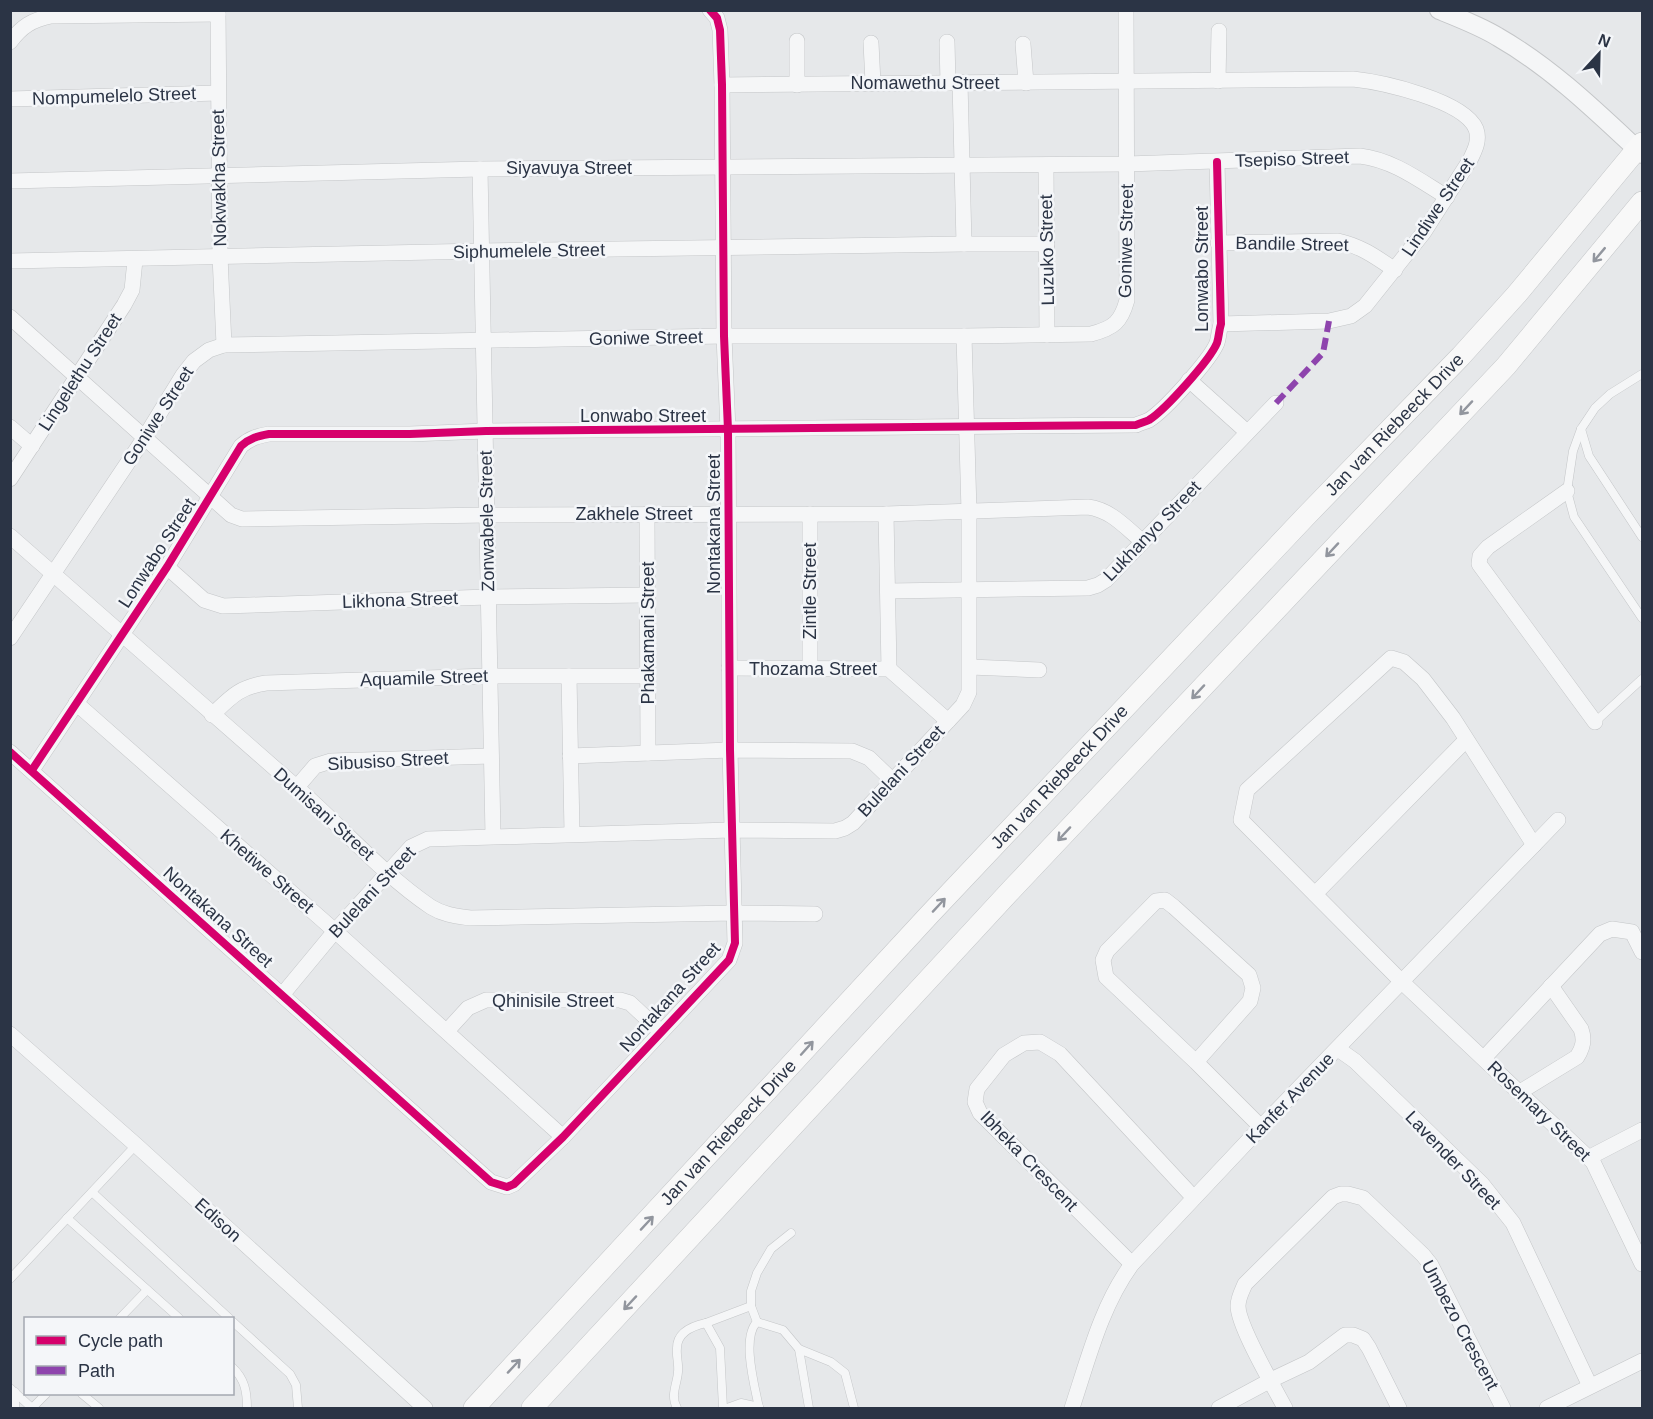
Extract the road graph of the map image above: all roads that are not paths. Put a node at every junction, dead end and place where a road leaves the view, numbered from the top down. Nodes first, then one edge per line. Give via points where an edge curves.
1 (710, 10) edge
2 (1126, 10) edge
3 (1439, 10) edge
4 (218, 12) edge
5 (1219, 32) dead end
6 (797, 41) dead end
7 (10, 42) edge
8 (947, 42) dead end
9 (872, 43) dead end
10 (1023, 44) dead end
11 (1218, 81) junction
12 (954, 82) junction
13 (1026, 82) junction
14 (873, 83) junction
15 (1127, 83) junction
16 (722, 85) junction
17 (797, 85) junction
18 (218, 93) junction
19 (10, 99) edge
20 (1641, 149) edge
21 (1217, 162) junction
22 (962, 165) junction
23 (1046, 165) junction
24 (1127, 165) junction
25 (724, 167) junction
26 (480, 169) junction
27 (219, 175) junction
28 (10, 181) edge
29 (1447, 197) junction
30 (1642, 202) edge
31 (1218, 243) junction
32 (964, 244) junction
33 (1047, 244) junction
34 (724, 248) junction
35 (482, 251) junction
36 (220, 256) junction
37 (135, 260) junction
38 (10, 261) edge
39 (1395, 270) junction
40 (10, 317) edge
41 (1221, 324) junction
42 (1047, 335) junction
43 (724, 336) junction
44 (964, 336) junction
45 (485, 342) junction
46 (224, 345) junction
47 (1642, 374) edge
48 (78, 378) junction
49 (1189, 380) junction
50 (1276, 403) dead end
51 (10, 427) edge
52 (966, 428) junction
53 (1581, 429) junction
54 (728, 430) junction
55 (486, 431) junction
56 (1247, 432) junction
57 (144, 437) junction
58 (32, 446) junction
59 (10, 479) edge
60 (1567, 491) junction
61 (211, 496) junction
62 (969, 511) junction
63 (647, 514) junction
64 (729, 514) junction
65 (810, 514) junction
66 (886, 514) junction
67 (487, 515) junction
68 (10, 536) edge
69 (1642, 537) edge
70 (1142, 541) junction
71 (166, 567) junction
72 (54, 574) junction
73 (889, 591) junction
74 (969, 591) junction
75 (648, 595) junction
76 (488, 597) junction
77 (1642, 618) edge
78 (122, 635) junction
79 (10, 638) edge
80 (970, 667) junction
81 (810, 668) junction
82 (729, 669) junction
83 (889, 669) junction
84 (1039, 670) dead end
85 (490, 676) junction
86 (569, 676) junction
87 (647, 676) junction
88 (1642, 679) edge
89 (76, 703) junction
90 (212, 715) junction
91 (948, 721) junction
92 (1595, 722) joint
93 (1466, 740) junction
94 (730, 750) junction
95 (10, 752) edge
96 (648, 753) junction
97 (491, 756) junction
98 (570, 756) junction
99 (32, 770) junction
100 (892, 780) junction
101 (297, 787) junction
102 (1558, 820) dead end
103 (731, 830) junction
104 (572, 833) junction
105 (493, 836) junction
106 (1534, 845) junction
107 (389, 872) junction
108 (1315, 894) junction
109 (734, 914) junction
110 (815, 914) dead end
111 (335, 931) junction
112 (1642, 952) edge
113 (1402, 982) junction
114 (1551, 986) junction
115 (282, 994) junction
116 (447, 1031) junction
117 (660, 1031) junction
118 (10, 1034) edge
119 (1338, 1049) junction
120 (1484, 1058) junction
121 (1196, 1062) junction
122 (1520, 1092) junction
123 (1261, 1127) junction
124 (1642, 1130) edge
125 (563, 1137) junction
126 (136, 1145) junction
127 (1590, 1157) junction
128 (92, 1192) junction
129 (1194, 1198) junction
130 (67, 1218) junction
131 (791, 1233) dead end
132 (1637, 1235) edge
133 (1132, 1264) junction
134 (1642, 1264) edge
135 (10, 1279) edge
136 (147, 1290) junction
137 (751, 1306) junction
138 (121, 1317) edge
139 (178, 1317) edge
140 (228, 1317) edge
141 (234, 1323) edge
142 (706, 1323) junction
143 (757, 1323) junction
144 (799, 1349) junction
145 (1642, 1361) edge
146 (234, 1369) edge
147 (1271, 1380) junction
148 (1590, 1386) junction
149 (13, 1390) edge
150 (45, 1395) edge
151 (83, 1395) edge
152 (15, 1408) edge
153 (32, 1408) edge
154 (99, 1408) edge
155 (247, 1408) edge
156 (298, 1408) edge
157 (425, 1408) edge
158 (474, 1408) edge
159 (532, 1408) edge
160 (677, 1408) edge
161 (725, 1408) edge
162 (759, 1408) edge
163 (809, 1408) edge
164 (854, 1408) edge
165 (1072, 1408) edge
166 (1218, 1408) edge
167 (1285, 1408) edge
168 (1399, 1408) edge
169 (1503, 1408) edge
170 (1546, 1408) edge

1 - 16 street, Nontakana Street via 720,30
2 - 15 street, Goniwe Street
3 - 20 street via 1496,35 1525,53
4 - 7 street via 51,16 25,24
4 - 18 street, Nokwakha Street
5 - 11 street
6 - 17 street
8 - 12 street
9 - 14 street
10 - 13 street
11 - 15 street, Lindiwe Street
11 - 29 street, Lindiwe Street via 1353,79 1456,109 1469,119 1478,137 1470,160
12 - 13 street, Nomawethu Street
12 - 14 street, Nomawethu Street
12 - 22 street
13 - 15 street, Nomawethu Street
14 - 17 street, Nomawethu Street
15 - 24 street, Goniwe Street
16 - 17 street, Nomawethu Street
16 - 25 street, Nontakana Street
18 - 19 street, Nompumelelo Street
18 - 27 street, Nokwakha Street
158 -> 20 main road, Jan van Riebeeck Drive via 937,906 1461,356
21 - 24 street, Tsepiso Street
21 - 29 street, Tsepiso Street via 1374,158 1401,169
21 - 31 street, Lonwabo Street
22 - 23 street, Siyavuya Street
22 - 25 street, Siyavuya Street
22 - 32 street
23 - 24 street, Siyavuya Street
23 - 33 street, Luzuko Street
24 - 42 street, Goniwe Street via 1127,300 1123,315 1116,324 1091,334
25 - 26 street, Siyavuya Street
25 - 34 street, Nontakana Street
26 - 27 street, Siyavuya Street
26 - 35 street, Zonwabele Street
27 - 28 street, Siyavuya Street
27 - 36 street, Nokwakha Street
29 - 39 street, Lindiwe Street
30 -> 159 main road via 1506,366 1021,880
31 - 39 street, Bandile Street via 1338,241 1355,244
31 - 41 street, Lonwabo Street
32 - 33 street, Siphumelele Street
32 - 34 street, Siphumelele Street
33 - 42 street, Luzuko Street
34 - 35 street, Siphumelele Street
34 - 43 street, Nontakana Street
35 - 36 street, Siphumelele Street
35 - 45 street, Zonwabele Street
36 - 37 street, Siphumelele Street
36 - 46 street, Nokwakha Street
37 - 38 street, Siphumelele Street
37 - 48 street, Lingelethu Street via 132,290
39 - 41 street, Lindiwe Street via 1365,306 1351,316 1329,321
40 - 48 street
41 - 49 street, Lonwabo Street via 1213,350
42 - 44 street, Goniwe Street
43 - 44 street, Goniwe Street
43 - 45 street, Goniwe Street
43 - 54 street, Nontakana Street
44 - 52 street, Bulelani Street
45 - 46 street, Goniwe Street
45 - 55 street, Zonwabele Street
46 - 57 street, Goniwe Street via 195,361
47 - 53 lane via 1610,394
48 - 57 street
48 - 58 street, Lingelethu Street
49 - 52 street, Lonwabo Street via 1149,420 1136,425
49 - 56 street
50 - 56 street, Lukhanyo Street
51 - 58 street
52 - 54 street, Lonwabo Street
52 - 62 street, Bulelani Street
53 - 60 lane
53 - 69 lane via 1589,456
54 - 55 street, Lonwabo Street
54 - 64 street, Nontakana Street
55 - 61 street, Lonwabo Street via 257,436 241,446
55 - 67 street, Zonwabele Street
56 - 70 street, Lukhanyo Street
57 - 61 street, Zakhele Street
57 - 72 street, Goniwe Street
58 - 59 street, Lingelethu Street
60 - 77 lane via 1574,517
60 - 92 street via 1488,547 1479,564
61 - 67 street, Zakhele Street via 231,515 253,520
61 - 71 street, Lonwabo Street
62 - 66 street, Zakhele Street
62 - 70 street, Zakhele Street via 1096,508 1112,515
62 - 74 street, Bulelani Street
63 - 64 street, Zakhele Street
63 - 67 street, Zakhele Street
63 - 75 street, Phakamani Street
64 - 65 street, Zakhele Street
64 - 82 street, Nontakana Street
65 - 66 street, Zakhele Street
65 - 81 street, Zintle Street
66 - 73 street
67 - 76 street, Zonwabele Street
68 - 72 street, Dumisani Street
70 - 74 street, Lukhanyo Street via 1106,580 1088,588
71 - 76 street, Likhona Street via 204,600 223,606
71 - 78 street, Lonwabo Street
72 - 78 street, Dumisani Street
72 - 79 street, Goniwe Street
73 - 74 street, Lukhanyo Street
73 - 83 street
74 - 80 street, Bulelani Street
75 - 76 street, Likhona Street
75 - 87 street, Phakamani Street
76 - 85 street, Zonwabele Street
78 - 89 street, Lonwabo Street
78 - 90 street, Dumisani Street
80 - 84 street
80 - 91 street, Bulelani Street via 966,700
81 - 82 street, Thozama Street
81 - 83 street, Thozama Street
82 - 94 street, Nontakana Street
83 - 91 street, Thozama Street
85 - 86 street, Aquamile Street
85 - 90 street, Aquamile Street via 253,685 234,694
85 - 97 street, Zonwabele Street
86 - 87 street, Aquamile Street
86 - 98 street
87 - 96 street, Phakamani Street
88 - 92 lane
89 - 99 street, Lonwabo Street
89 - 111 street, Khetiwe Street
90 - 101 street, Dumisani Street
91 - 100 street, Bulelani Street
93 - 106 street
93 - 108 street
93 - 108 street, Rosemary Street via 1424,679 1404,662 1391,658 1248,790 1241,820
94 - 96 street
94 - 100 street via 852,751 869,758
94 - 103 street, Nontakana Street
95 - 99 street, Nontakana Street
96 - 98 street
97 - 101 street, Sibusiso Street via 331,761 315,766
97 - 105 street, Zonwabele Street
98 - 104 street
99 - 115 street, Nontakana Street
100 - 103 street, Bulelani Street via 845,828
101 - 107 street, Dumisani Street
102 - 106 street, Kanfer Avenue
103 - 104 street, Bulelani Street
103 - 109 street, Nontakana Street
104 - 105 street, Bulelani Street
105 - 107 street, Bulelani Street via 419,842
106 - 113 street, Kanfer Avenue
107 - 109 street, Dumisani Street via 432,907 447,915 470,918
107 - 111 street, Bulelani Street
108 - 113 street, Rosemary Street
109 - 110 street, Dumisani Street
109 - 117 street, Nontakana Street via 735,943 729,960
111 - 115 street, Bulelani Street
111 - 116 street, Khetiwe Street
112 - 114 street via 1632,932 1612,929 1600,934
113 - 119 street, Kanfer Avenue
113 - 120 street, Rosemary Street
114 - 120 street
114 - 122 street via 1581,1029 1582,1049 1577,1057
115 - 125 street, Nontakana Street via 491,1182 507,1187 514,1184
116 - 117 street, Qhinisile Street via 468,1008 486,1000 620,1000 630,1003
116 - 125 street, Khetiwe Street
117 - 125 street, Nontakana Street
118 - 126 street, Edison
119 - 123 street, Kanfer Avenue
119 - 148 street, Lavender Street via 1482,1184 1513,1223
120 - 122 street, Rosemary Street
121 - 121 street via 1106,977 1103,960 1107,951 1156,901 1165,900 1174,907 1249,975 1253,988 1250,1001
121 - 123 street
122 - 127 street, Rosemary Street
123 - 129 street, Kanfer Avenue
124 - 127 street
126 - 128 lane
126 - 157 street, Edison
127 - 132 street, Rosemary Street
128 - 130 lane
128 - 140 lane
129 - 133 street, Kanfer Avenue
129 - 133 street, Ibheka Crescent via 1060,1054 1040,1042 1024,1042 1004,1055 977,1089 975,1102 980,1113
130 - 135 lane
130 - 136 lane
131 - 137 lane via 771,1249 757,1273
132 - 134 street, Rosemary Street
133 - 165 street, Kanfer Avenue via 1105,1311
136 - 138 lane
136 - 139 lane
137 - 142 lane
137 - 143 lane
141 - 156 lane via 290,1374 296,1385
142 - 160 lane via 682,1333 676,1346 679,1371 673,1392
142 - 161 lane via 720,1348
143 - 144 lane via 783,1330
143 - 162 lane via 749,1345
144 - 163 lane
144 - 164 lane via 831,1362 845,1373
145 - 148 street
146 - 155 lane via 245,1385
147 - 166 street
147 - 167 street, Umbezo Crescent
147 - 168 street via 1309,1362 1345,1335 1353,1335 1363,1339 1369,1348
147 - 169 street, Umbezo Crescent via 1239,1316 1240,1294 1245,1284 1333,1197 1348,1194 1363,1198 1431,1265
148 - 170 street
149 - 152 lane
149 - 153 lane
150 - 153 lane
151 - 154 lane
161 - 162 lane via 741,1403

